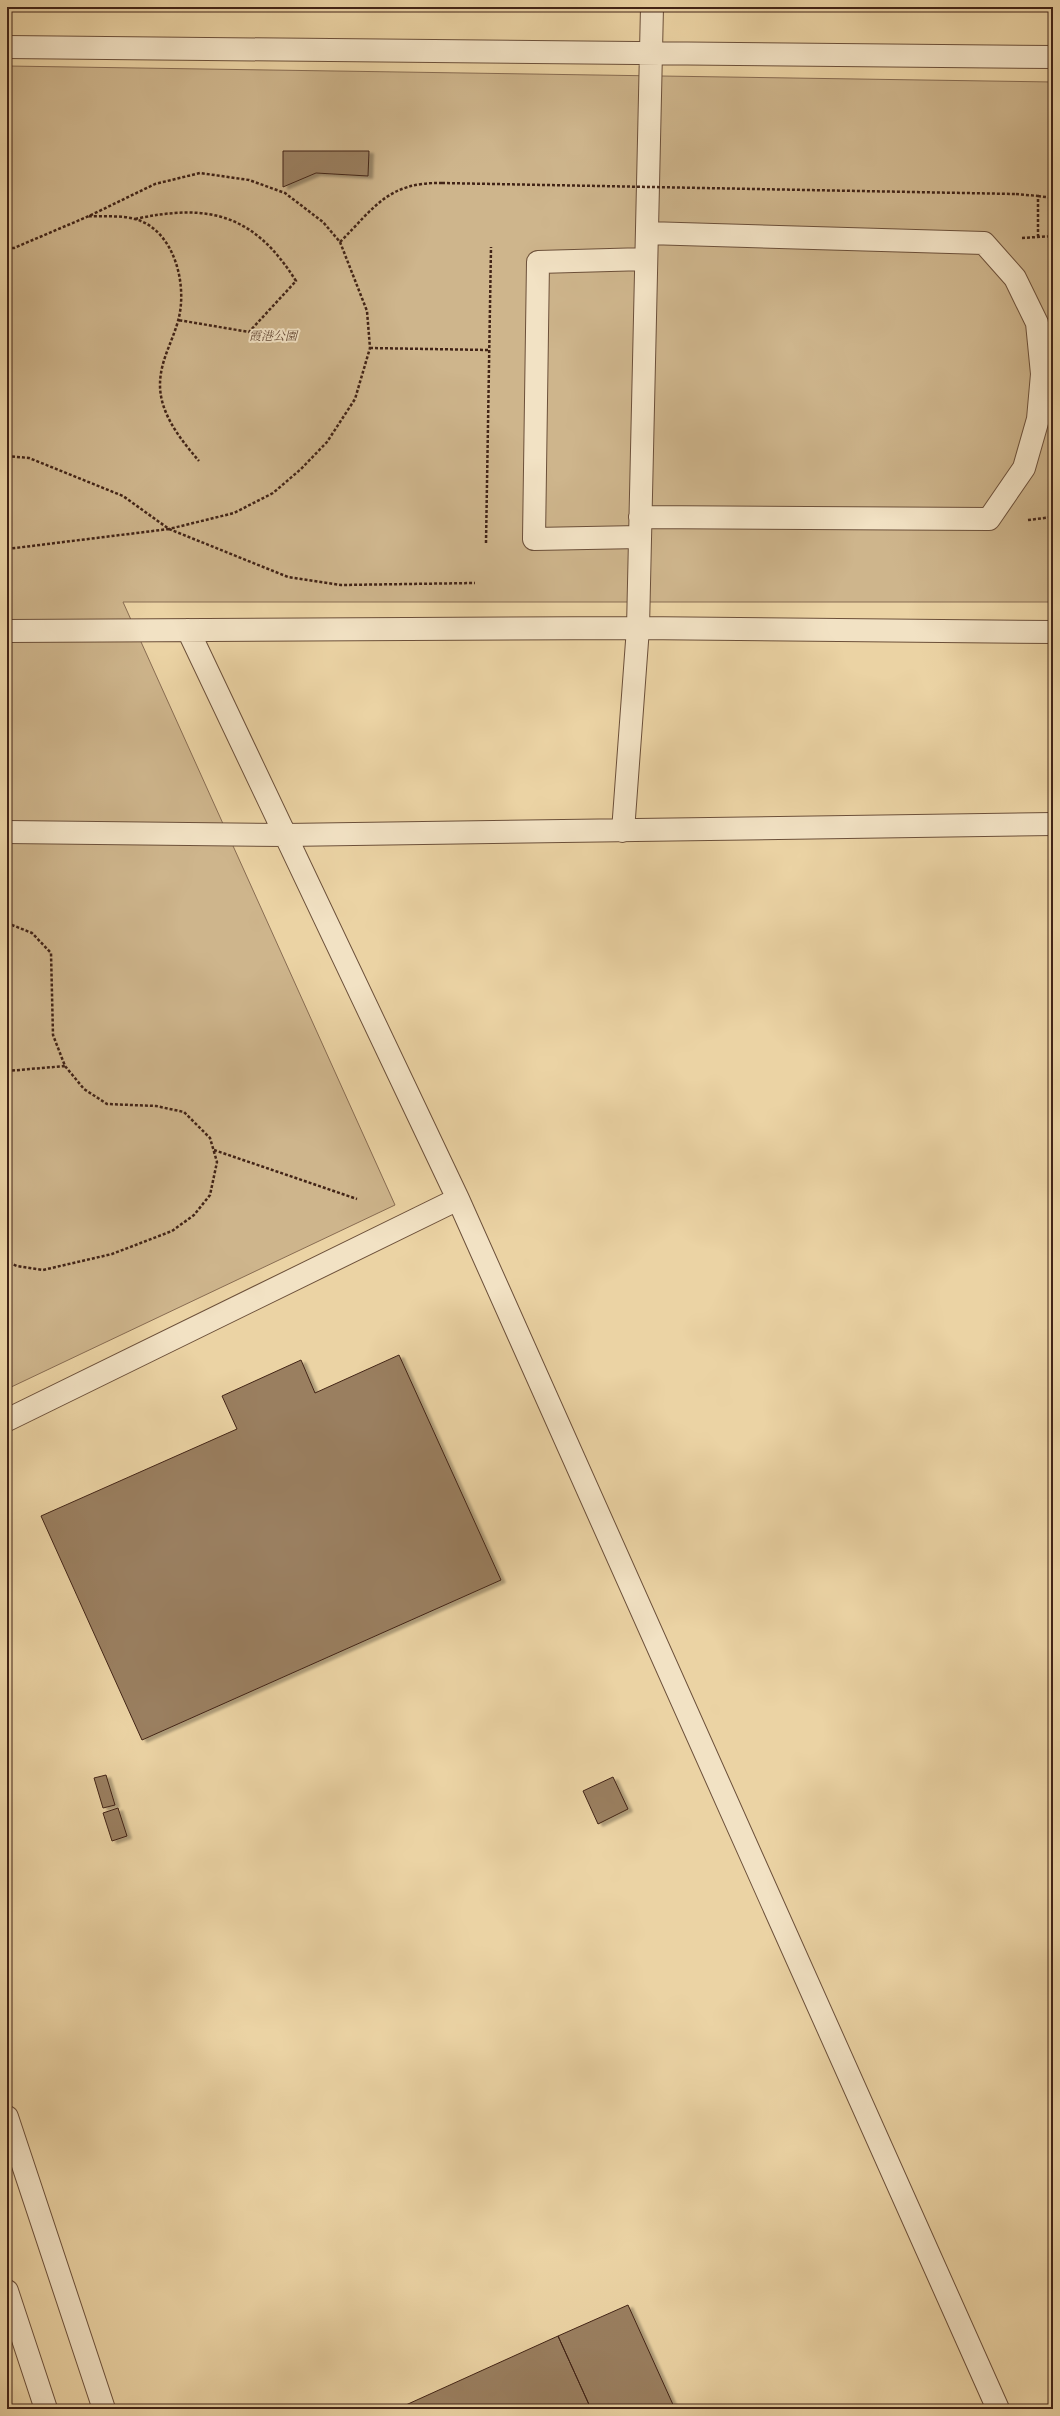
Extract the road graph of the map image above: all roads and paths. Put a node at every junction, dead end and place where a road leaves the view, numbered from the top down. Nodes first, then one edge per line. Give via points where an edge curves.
1 (652, 7) edge
2 (7, 47) edge
3 (651, 53) junction
4 (1053, 57) edge
5 (1038, 196) junction
6 (1053, 198) edge
7 (89, 216) junction
8 (135, 219) junction
9 (647, 233) junction
10 (1038, 236) dead end
11 (340, 242) junction
12 (492, 247) dead end
13 (7, 248) edge
14 (646, 259) junction
15 (178, 320) junction
16 (370, 348) junction
17 (489, 350) junction
18 (7, 456) edge
19 (199, 461) dead end
20 (640, 527) junction
21 (169, 529) junction
22 (486, 543) dead end
23 (7, 549) edge
24 (476, 583) dead end
25 (638, 628) junction
26 (188, 630) junction
27 (7, 631) edge
28 (1053, 632) edge
29 (1053, 824) edge
30 (623, 831) junction
31 (7, 832) edge
32 (286, 835) junction
33 (7, 923) edge
34 (65, 1066) junction
35 (7, 1071) edge
36 (214, 1150) junction
37 (357, 1199) dead end
38 (458, 1199) junction
39 (7, 1262) edge
40 (7, 1420) edge
41 (7, 2117) edge
42 (7, 2291) edge
43 (46, 2409) edge
44 (104, 2409) edge
45 (998, 2409) edge

1 - 3 street
2 - 3 street
3 - 4 street
3 - 9 street
5 - 6 path
5 - 10 path
5 - 11 path, bridge via 421,182 390,193
7 - 8 path
7 - 11 path via 155,184 200,173 249,180 285,194 323,222
7 - 13 path via 14,248
8 - 15 path via 152,228 169,247 177,265 181,292
8 - 15 path via 189,211 220,216 247,229 265,242 283,260 296,281 249,332
9 - 14 street
9 - 20 street via 984,243 1015,278 1036,323 1042,374 1038,419 1024,468 989,519
11 - 16 path via 368,311
12 - 17 path
14 - 20 street
14 - 20 street via 538,262 534,539
15 - 19 path via 162,365 160,386 165,410 179,438
16 - 17 path
16 - 21 path via 354,399 327,442 301,469 273,493 234,513
17 - 22 path
18 - 21 path via 29,458 123,496
20 - 25 street
21 - 23 path
21 - 24 path via 288,577 341,585
25 - 26 street
25 - 28 street
25 - 30 street
26 - 27 street
26 - 32 street
29 - 30 street
30 - 32 street
31 - 32 street
32 - 38 street
33 - 34 path via 32,933 51,953 53,1035
34 - 35 path
34 - 36 path via 84,1088 107,1104 156,1106 184,1112 210,1138
36 - 37 path
36 - 39 path via 217,1162 210,1195 194,1215 172,1232 112,1254 43,1270
38 - 40 street
38 - 45 street
41 - 44 street
42 - 43 street

